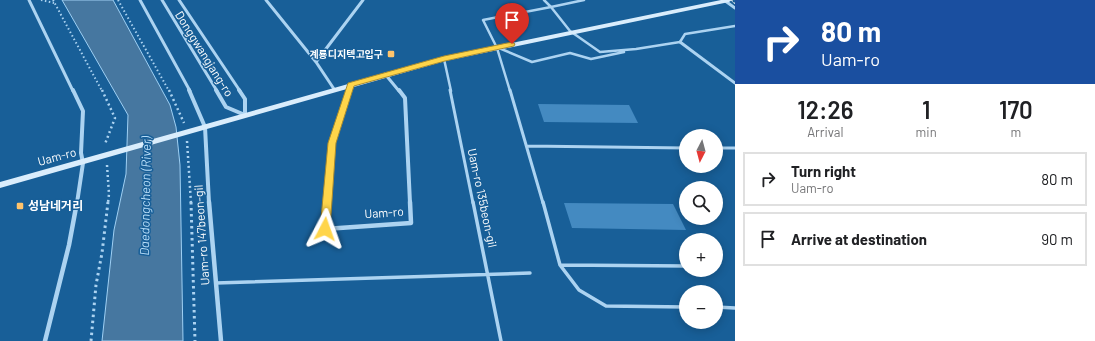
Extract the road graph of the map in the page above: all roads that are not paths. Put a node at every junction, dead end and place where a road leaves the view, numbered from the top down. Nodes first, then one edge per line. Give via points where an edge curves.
1 (29, 0) edge
2 (140, 0) edge
3 (162, 0) edge
4 (179, 0) edge
5 (266, 0) edge
6 (363, 0) edge
7 (544, 0) edge
8 (584, 0) edge
9 (724, 0) edge
10 (729, 0) edge
11 (551, 7) junction
12 (735, 8) edge
13 (735, 26) edge
14 (570, 31) junction
15 (680, 42) junction
16 (497, 48) junction
17 (636, 49) junction
18 (444, 58) junction
19 (316, 62) junction
20 (385, 74) junction
21 (735, 83) edge
22 (350, 84) junction
23 (334, 89) junction
24 (245, 115) junction
25 (204, 127) junction
26 (527, 146) junction
27 (679, 148) edge
28 (723, 148) edge
29 (735, 148) edge
30 (83, 163) junction
31 (0, 185) edge
32 (560, 265) junction
33 (679, 266) edge
34 (530, 273) dead end
35 (488, 274) junction
36 (215, 283) junction
37 (679, 307) edge
38 (723, 307) edge
39 (735, 308) edge
40 (45, 341) edge
41 (221, 341) edge
42 (501, 341) edge

1 - 30 street via 83,111
2 - 25 street, Uam-ro 147beon-gil via 192,95
3 - 24 street, Donggwangjang-ro via 226,107
4 - 24 street, Donggwangjang-ro via 245,99
5 - 19 street
6 - 19 street
7 - 11 lane
8 - 11 lane
9 - 12 street
10 - 14 main road, Uam-ro
11 - 14 lane
11 - 16 lane via 483,20
13 - 15 lane via 685,34
14 - 16 main road, Uam-ro
14 - 17 lane via 600,52
15 - 17 lane
15 - 21 street
16 - 17 lane via 532,62 570,53 591,59
16 - 18 main road, Uam-ro
16 - 26 lane
18 - 20 main road, Uam-ro
18 - 35 lane, Uam-ro 135beon-gil
19 - 23 street
20 - 22 main road, Uam-ro
20 - 22 street, Uam-ro via 405,98 411,223 325,229 332,143
22 - 23 main road, Uam-ro
23 - 24 main road, Uam-ro
24 - 25 main road, Uam-ro
25 - 30 main road, Uam-ro
25 - 36 street, Uam-ro 147beon-gil
26 - 27 lane
26 - 32 lane
28 - 29 lane
30 - 31 main road, Uam-ro
30 - 40 street via 69,245
32 - 33 lane
32 - 37 lane via 578,290 606,306
34 - 35 lane
35 - 36 lane
35 - 42 lane, Uam-ro 135beon-gil
36 - 41 street, Uam-ro 147beon-gil
38 - 39 lane

